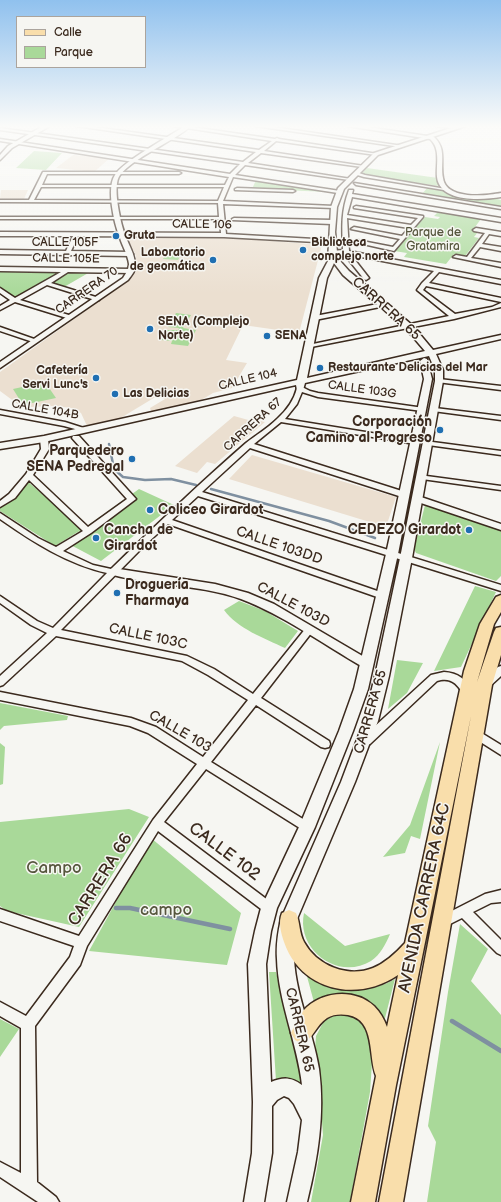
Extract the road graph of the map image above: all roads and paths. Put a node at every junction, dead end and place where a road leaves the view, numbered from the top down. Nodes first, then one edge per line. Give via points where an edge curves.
1 (40, 182) edge
2 (116, 182) edge
3 (183, 182) edge
4 (229, 182) edge
5 (272, 182) edge
6 (346, 182) edge
7 (358, 182) edge
8 (405, 182) edge
9 (441, 182) edge
10 (38, 186) junction
11 (114, 186) junction
12 (183, 186) junction
13 (227, 186) junction
14 (444, 188) junction
15 (237, 189) dead end
16 (338, 192) junction
17 (501, 195) edge
18 (0, 201) edge
19 (31, 201) junction
20 (115, 201) junction
21 (220, 202) junction
22 (334, 207) junction
23 (356, 207) dead end
24 (501, 208) edge
25 (344, 216) junction
26 (0, 218) edge
27 (41, 218) junction
28 (118, 218) junction
29 (222, 218) junction
30 (234, 219) dead end
31 (501, 220) edge
32 (332, 222) junction
33 (38, 223) dead end
34 (413, 227) junction
35 (35, 229) dead end
36 (354, 229) dead end
37 (476, 230) dead end
38 (488, 232) junction
39 (0, 234) edge
40 (32, 234) junction
41 (501, 234) edge
42 (76, 235) junction
43 (122, 235) junction
44 (224, 235) junction
45 (403, 238) junction
46 (332, 242) junction
47 (357, 242) dead end
48 (479, 245) junction
49 (501, 249) edge
50 (0, 252) edge
51 (68, 252) junction
52 (333, 252) junction
53 (346, 252) junction
54 (130, 254) junction
55 (456, 257) dead end
56 (468, 259) junction
57 (501, 265) edge
58 (0, 269) edge
59 (67, 270) junction
60 (438, 270) junction
61 (131, 271) junction
62 (366, 278) dead end
63 (501, 282) edge
64 (46, 284) junction
65 (424, 284) junction
66 (0, 290) edge
67 (98, 299) junction
68 (14, 300) junction
69 (501, 300) edge
70 (383, 305) junction
71 (501, 305) edge
72 (0, 308) edge
73 (494, 308) junction
74 (501, 313) edge
75 (70, 317) junction
76 (454, 317) junction
77 (315, 318) junction
78 (408, 326) junction
79 (0, 329) edge
80 (501, 337) edge
81 (35, 341) junction
82 (501, 344) edge
83 (308, 347) junction
84 (433, 355) junction
85 (422, 358) junction
86 (0, 366) edge
87 (439, 381) junction
88 (301, 384) junction
89 (501, 388) edge
90 (422, 410) junction
91 (435, 410) junction
92 (0, 412) edge
93 (501, 418) edge
94 (280, 420) junction
95 (86, 430) junction
96 (76, 438) junction
97 (45, 442) junction
98 (415, 442) junction
99 (428, 443) junction
100 (249, 445) junction
101 (0, 446) edge
102 (0, 453) edge
103 (501, 453) edge
104 (29, 475) junction
105 (422, 477) junction
106 (501, 488) edge
107 (197, 493) junction
108 (405, 495) junction
109 (418, 499) junction
110 (0, 505) edge
111 (0, 515) edge
112 (167, 521) junction
113 (501, 527) edge
114 (88, 531) junction
115 (56, 551) junction
116 (399, 556) junction
117 (113, 572) junction
118 (501, 588) edge
119 (383, 596) junction
120 (0, 599) edge
121 (501, 600) edge
122 (309, 630) junction
123 (54, 632) junction
124 (501, 632) edge
125 (367, 664) junction
126 (501, 670) edge
127 (0, 682) edge
128 (476, 688) junction
129 (0, 696) edge
130 (255, 699) junction
131 (475, 733) junction
132 (363, 743) junction
133 (325, 744) dead end
134 (500, 750) edge
135 (203, 762) junction
136 (157, 822) junction
137 (307, 828) junction
138 (447, 893) junction
139 (500, 894) edge
140 (269, 908) junction
141 (463, 911) junction
142 (0, 915) edge
143 (289, 919) junction
144 (442, 923) junction
145 (82, 943) junction
146 (414, 948) junction
147 (501, 949) edge
148 (0, 1009) edge
149 (28, 1024) junction
150 (302, 1033) junction
151 (386, 1085) junction
152 (262, 1102) junction
153 (312, 1123) junction
154 (0, 1169) edge
155 (30, 1186) junction
156 (51, 1202) edge
157 (254, 1202) edge
158 (297, 1202) edge
159 (363, 1202) edge
160 (391, 1202) edge

1 - 10 street
2 - 11 street, CARRERA 70
3 - 12 street
4 - 13 street
5 - 16 street
6 - 16 main road, CARRERA 67
7 - 24 street via 356,184
8 - 14 street
9 - 14 street
10 - 11 street
10 - 19 street
11 - 12 street
11 - 20 street, CARRERA 70
12 - 13 street
13 - 21 street
14 - 17 street via 464,196
15 - 16 street
16 - 22 main road, CARRERA 67
18 - 19 street
19 - 20 street
20 - 21 street
20 - 28 street, CARRERA 70
21 - 22 street
21 - 29 street
22 - 32 main road, CARRERA 67
23 - 34 street via 421,218
25 - 31 street via 350,193
25 - 34 street
25 - 53 street
26 - 27 street
27 - 28 street
27 - 33 street
28 - 29 street
28 - 43 street, CARRERA 70
29 - 44 street
30 - 32 street
32 - 46 main road, CARRERA 67
34 - 45 street
35 - 40 street
36 - 45 street
37 - 38 street
38 - 41 street
38 - 48 street
39 - 40 street, CALLE 106
40 - 42 street, CALLE 106
42 - 43 street, CALLE 106
42 - 51 street
43 - 44 street, CALLE 106
43 - 54 street, CARRERA 70
44 - 46 street, CALLE 106
45 - 47 street via 394,249
46 - 52 main road, CARRERA 67
48 - 49 street
48 - 56 street
50 - 51 street, CALLE 105F
51 - 54 street, CALLE 105F
52 - 53 street
52 - 70 main road, CARRERA 65 via 346,273
52 - 77 main road, CARRERA 67 via 323,278
53 - 60 street
53 - 62 street
54 - 61 street, CARRERA 70
55 - 56 street
56 - 57 street
58 - 59 street, CALLE 105E
59 - 61 street, CALLE 105E
59 - 64 street
60 - 63 street
60 - 65 street
61 - 67 street, CARRERA 70 via 126,279
64 - 67 street
64 - 68 street
65 - 69 street
65 - 76 street via 420,290
66 - 68 street
67 - 75 street, CARRERA 70
68 - 72 street
68 - 75 street
70 - 77 street
70 - 78 main road, CARRERA 65
71 - 73 street
73 - 74 street
73 - 76 street
75 - 81 street, CARRERA 70
76 - 78 street
77 - 83 main road, CARRERA 67
78 - 83 street
78 - 84 main road, CARRERA 65
79 - 81 street
80 - 84 main road, CALLE 104
81 - 86 street, CARRERA 70
82 - 84 main road, CALLE 104
83 - 88 main road, CARRERA 67
84 - 85 main road, CALLE 104
84 - 87 main road, CARRERA 65 via 439,370
85 - 88 main road, CALLE 104
85 - 90 main road, CARRERA 65 via 428,374
87 - 89 street
87 - 91 main road, CARRERA 65
88 - 90 street, CALLE 103G via 308,393
88 - 94 street, CARRERA 67 via 294,404
88 - 95 main road, CALLE 104
88 - 96 main road, CALLE 104
90 - 98 main road, CARRERA 65
91 - 93 street
91 - 99 main road, CARRERA 65
92 - 95 street, CALLE 104B
94 - 98 street
94 - 100 street, CARRERA 67
95 - 97 main road, CALLE 104
96 - 97 main road, CALLE 104
96 - 114 street via 132,499
97 - 101 main road, CALLE 104
97 - 102 main road, CALLE 104
97 - 104 street via 45,449
98 - 108 main road, CARRERA 65
99 - 103 street
99 - 105 main road, CARRERA 65
100 - 107 street, CARRERA 67
100 - 108 street
104 - 110 street via 12,496
104 - 114 street
105 - 106 street
105 - 109 main road, CARRERA 65
107 - 112 street, CARRERA 67
107 - 116 street
108 - 116 main road, CARRERA 65
109 - 113 street
109 - 116 main road, CARRERA 65
111 - 115 street, CALLE 103D via 35,540
112 - 117 street, CARRERA 67
112 - 119 street, CALLE 103DD
114 - 115 street
115 - 117 street, CALLE 103D via 91,567
116 - 118 street
116 - 119 main road, CARRERA 65
116 - 132 main road, CARRERA 65 via 382,676
117 - 122 street, CALLE 103D via 215,588 244,596 270,607
117 - 123 street, CARRERA 67
119 - 125 main road, CARRERA 65
120 - 123 street, CALLE 103C via 34,623
121 - 128 main road, AVENIDA CARRERA 64C via 481,639
122 - 125 street, CALLE 103D
122 - 130 street, CARRERA 66
123 - 127 street, CARRERA 67
123 - 130 street, CALLE 103C via 184,658
124 - 128 main road, AVENIDA CARRERA 64C
125 - 137 main road, CARRERA 65 via 354,710
126 - 128 street
128 - 131 main road, AVENIDA CARRERA 64C
128 - 132 street via 455,677 443,675 434,678
128 - 146 main road, AVENIDA CARRERA 64C
129 - 135 street, CALLE 103 via 131,722 152,730
130 - 133 street, CALLE 103C
130 - 135 street, CARRERA 66
131 - 134 street
131 - 138 main road, AVENIDA CARRERA 64C
132 - 143 main road, CARRERA 65
135 - 136 street, CARRERA 66
135 - 137 street, CALLE 103
136 - 140 street, CALLE 102
136 - 145 street, CARRERA 66
137 - 140 main road, CARRERA 65
138 - 141 street via 454,909
138 - 144 main road, AVENIDA CARRERA 64C
139 - 141 street
140 - 152 main road, CARRERA 65 via 257,964
141 - 144 street
141 - 147 street
142 - 145 street
143 - 146 main road via 297,948 303,957 318,972 335,979 359,981 374,978 389,970
143 - 150 main road, CARRERA 65 via 285,934 284,964 290,997
144 - 160 main road, AVENIDA CARRERA 64C
145 - 149 street, CARRERA 66 via 75,961
146 - 151 main road, AVENIDA CARRERA 64C
148 - 149 street
149 - 155 street
150 - 151 main road via 308,1022 322,1009 343,1004 360,1008 374,1022 378,1033 384,1056
150 - 153 main road, CARRERA 65 via 309,1068
151 - 159 main road, AVENIDA CARRERA 64C
152 - 153 main road via 275,1089 284,1086 294,1089 301,1097
152 - 157 main road, CARRERA 65 via 262,1153
153 - 158 main road, CARRERA 65 via 309,1150
154 - 155 street
155 - 156 street

